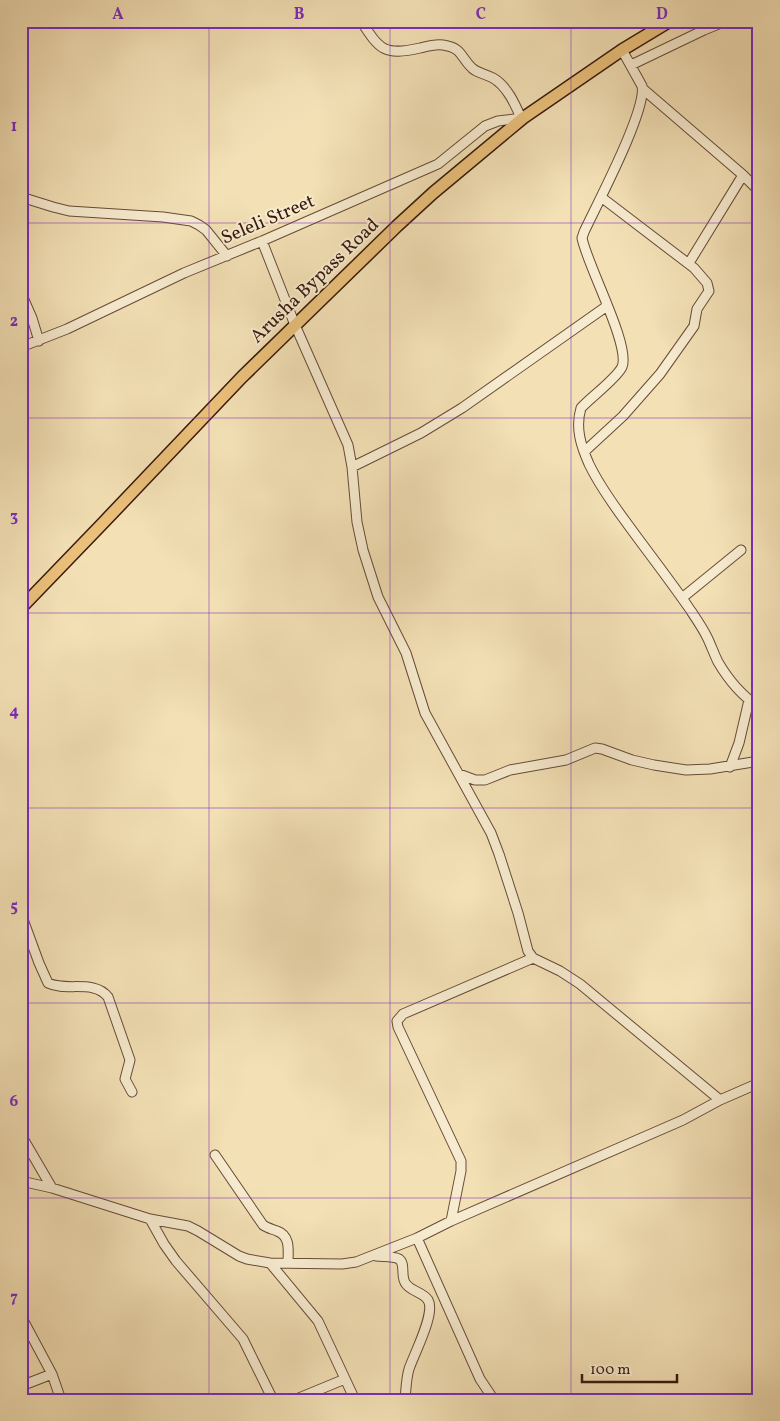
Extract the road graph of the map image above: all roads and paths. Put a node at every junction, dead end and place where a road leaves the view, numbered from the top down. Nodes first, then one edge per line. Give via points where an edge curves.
1 (361, 21) edge
2 (670, 21) edge
3 (726, 21) edge
4 (622, 50) junction
5 (631, 65) junction
6 (643, 89) junction
7 (522, 118) junction
8 (743, 174) junction
9 (759, 191) edge
10 (21, 197) edge
11 (601, 197) junction
12 (262, 241) junction
13 (227, 256) junction
14 (689, 263) junction
15 (21, 294) edge
16 (607, 306) junction
17 (295, 325) junction
18 (39, 340) junction
19 (21, 347) edge
20 (584, 452) junction
21 (352, 467) junction
22 (741, 550) dead end
23 (682, 598) junction
24 (21, 608) edge
25 (749, 700) junction
26 (759, 707) edge
27 (759, 760) edge
28 (730, 767) junction
29 (459, 774) junction
30 (21, 914) edge
31 (532, 958) junction
32 (759, 1082) edge
33 (132, 1092) dead end
34 (720, 1100) junction
35 (21, 1135) edge
36 (215, 1155) dead end
37 (21, 1181) edge
38 (52, 1188) junction
39 (150, 1219) junction
40 (451, 1221) junction
41 (417, 1238) junction
42 (375, 1255) junction
43 (270, 1263) junction
44 (288, 1263) junction
45 (21, 1316) edge
46 (52, 1374) junction
47 (345, 1379) junction
48 (21, 1386) edge
49 (61, 1400) edge
50 (273, 1400) edge
51 (294, 1400) edge
52 (355, 1400) edge
53 (405, 1400) edge
54 (494, 1400) edge

1 - 7 street via 377,44 386,50 400,51 436,44 457,50 473,69 504,87
2 - 4 main road, Arusha Bypass Road
3 - 5 street
4 - 5 street
4 - 7 main road, Arusha Bypass Road
5 - 6 street
6 - 8 street
6 - 11 street via 634,124
7 - 12 street, Seleli Street via 490,123 438,164
7 - 17 main road, Arusha Bypass Road via 396,226
8 - 9 street
8 - 14 street
10 - 13 street via 69,211 190,221 206,230
11 - 14 street
11 - 16 street via 582,238
12 - 13 street, Seleli Street
12 - 17 street
13 - 18 street, Seleli Street
14 - 20 street via 709,287 697,309 694,326 672,358 623,416
15 - 18 street
16 - 20 street via 620,338 623,362 621,368 581,408 578,427
16 - 21 street via 421,434
17 - 21 street via 348,444
17 - 24 main road, Arusha Bypass Road
18 - 19 street, Seleli Street
20 - 23 street via 612,503
21 - 29 street via 357,522 378,597 406,653 425,713
22 - 23 street
23 - 25 street via 707,637 722,669
25 - 26 street
25 - 28 street via 740,743
27 - 28 street
28 - 29 street via 675,769 632,760 598,748 566,760 510,770 485,780
29 - 31 street via 491,832
30 - 33 street via 48,983 88,987 100,990 108,997 130,1060 125,1079
31 - 34 street via 580,984
31 - 40 street via 403,1014 397,1021 461,1161
32 - 34 street
34 - 40 street via 683,1120
35 - 38 street
36 - 44 street via 263,1225 285,1237
37 - 38 street
38 - 39 street
39 - 43 street via 188,1226 239,1256
39 - 50 street via 176,1261 243,1339
40 - 41 street
41 - 42 street
41 - 54 street via 480,1379
42 - 44 street via 342,1264
42 - 53 street via 401,1261 405,1282 430,1302 429,1316 409,1370
43 - 44 street
43 - 47 street via 318,1321
45 - 46 street
46 - 48 street
46 - 49 street
47 - 51 street
47 - 52 street

